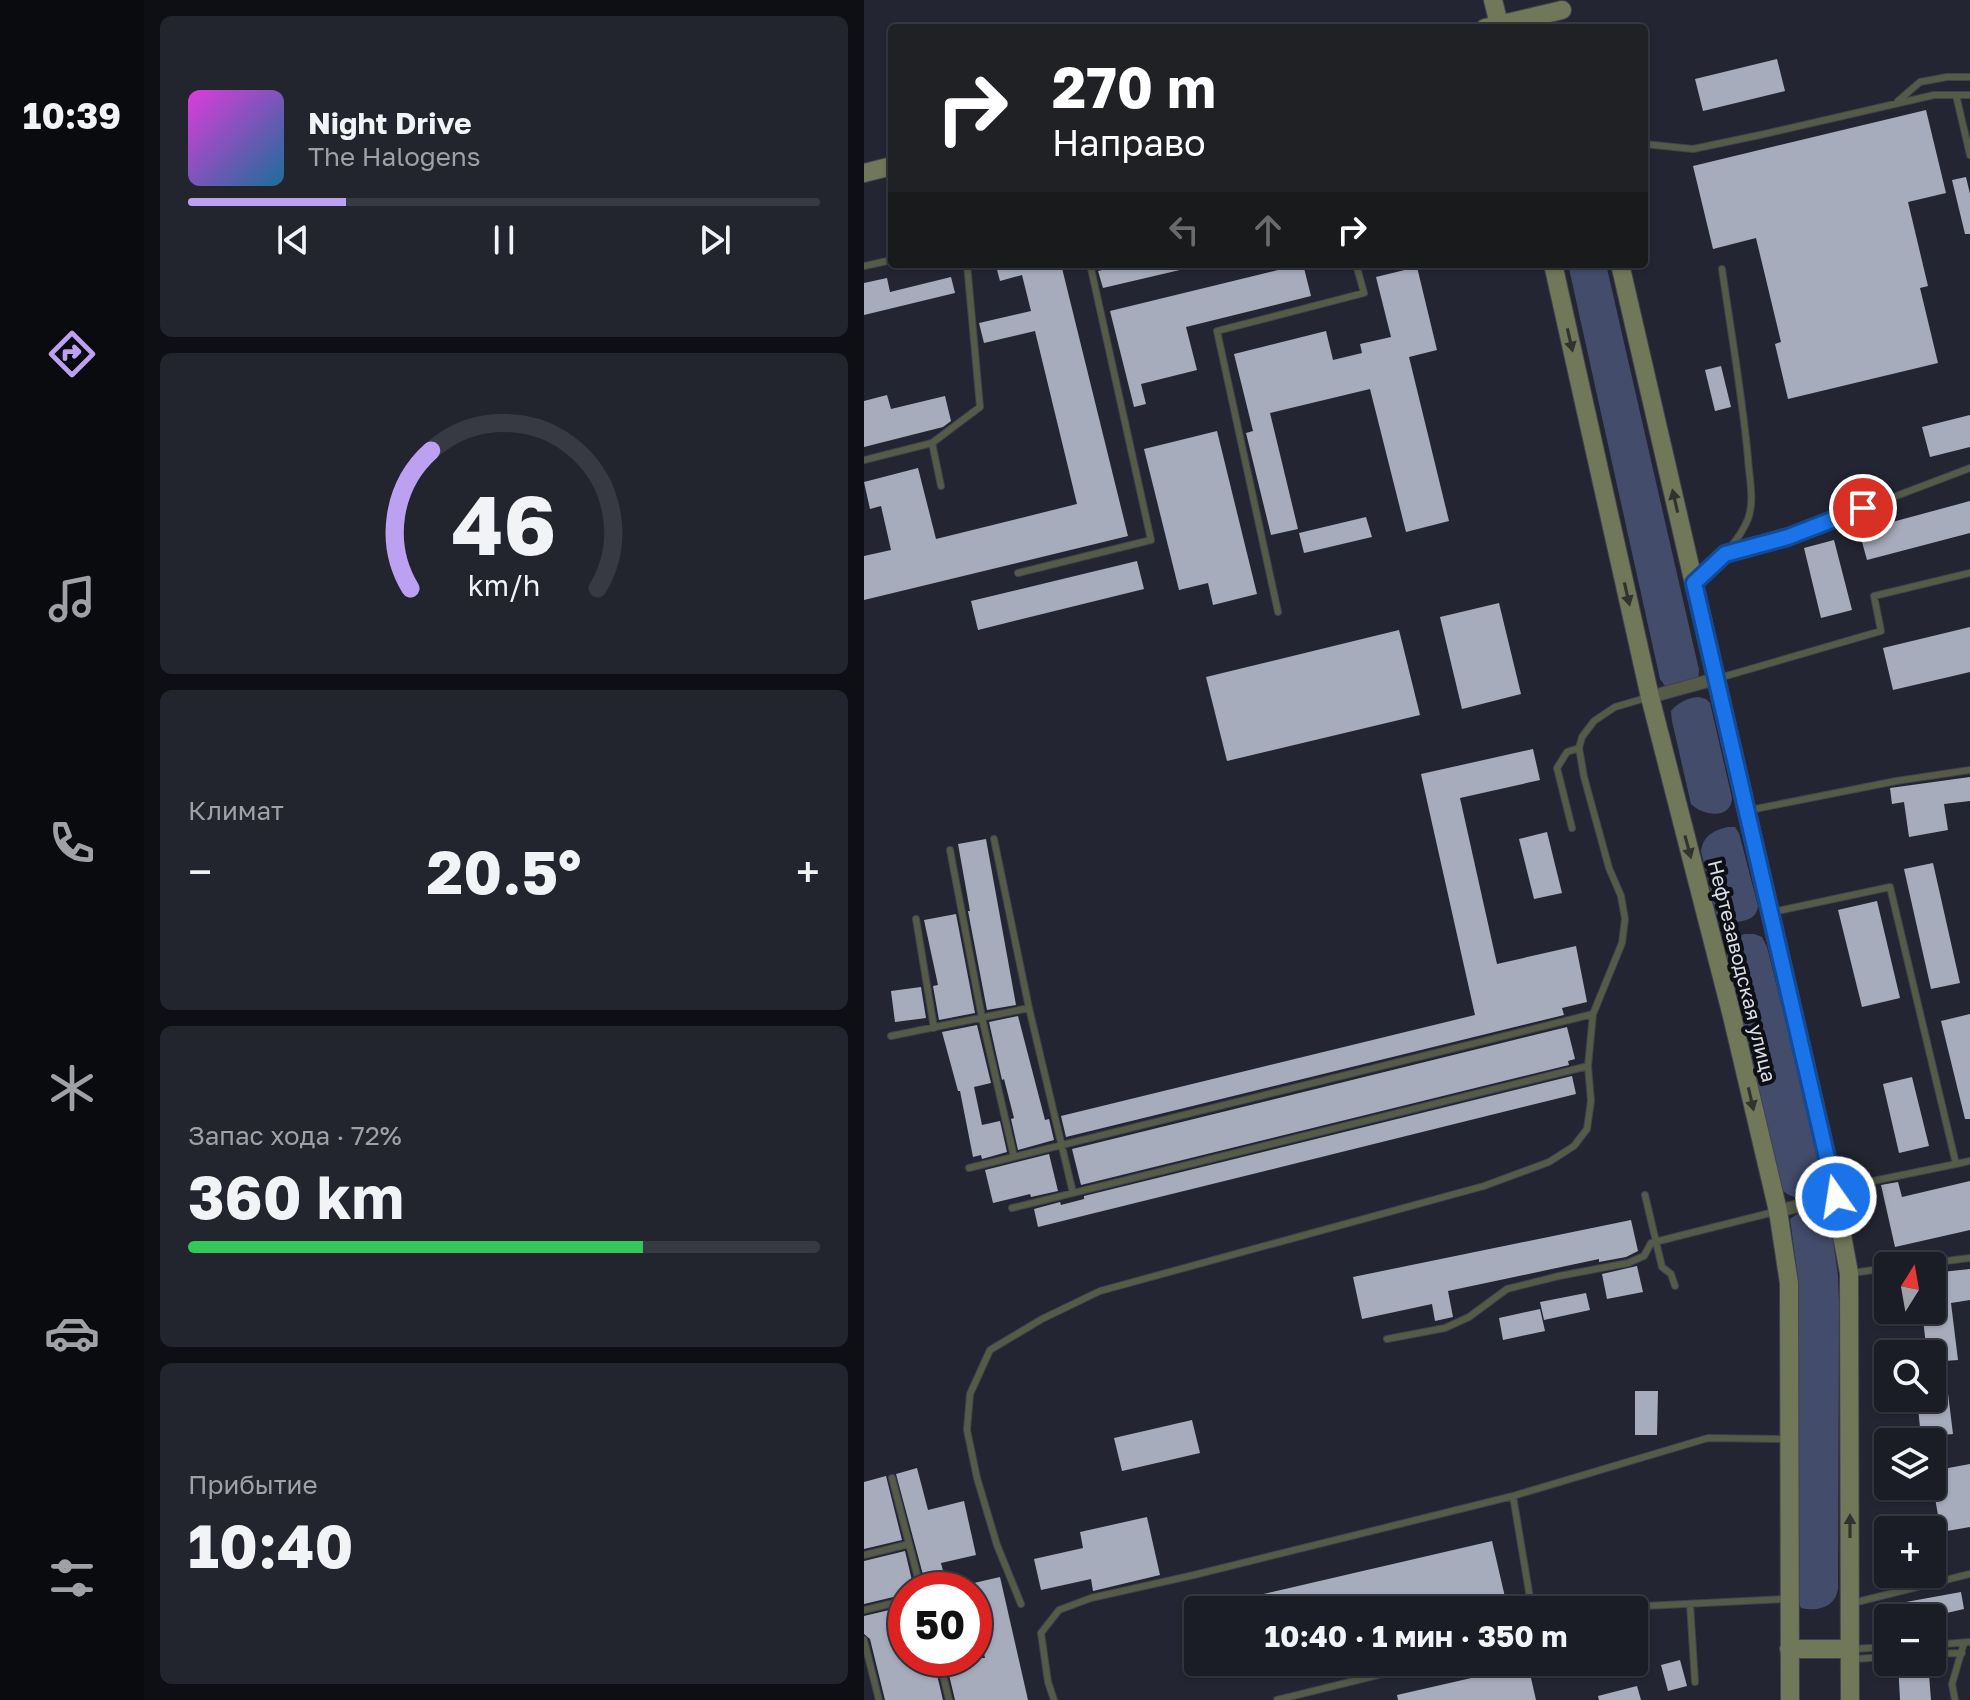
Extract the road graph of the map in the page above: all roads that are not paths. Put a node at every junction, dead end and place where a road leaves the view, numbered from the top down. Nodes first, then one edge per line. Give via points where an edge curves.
1 (1493, 0) edge
2 (1562, 13) edge
3 (1495, 24) edge
4 (1509, 24) edge
5 (1970, 77) edge
6 (1956, 95) junction
7 (1970, 95) edge
8 (1895, 104) junction
9 (1648, 144) edge
10 (1970, 155) edge
11 (888, 167) edge
12 (864, 173) edge
13 (888, 261) edge
14 (864, 266) edge
15 (967, 268) edge
16 (1091, 268) edge
17 (1357, 268) edge
18 (1554, 268) edge
19 (1621, 268) edge
20 (1722, 269) dead end
21 (932, 443) junction
22 (864, 460) edge
23 (1970, 468) edge
24 (941, 486) dead end
25 (1725, 554) junction
26 (1018, 573) dead end
27 (1970, 573) edge
28 (1694, 583) junction
29 (1278, 612) dead end
30 (1715, 679) junction
31 (1650, 697) junction
32 (1579, 748) junction
33 (1970, 770) edge
34 (1746, 811) junction
35 (1572, 828) dead end
36 (994, 839) dead end
37 (950, 850) dead end
38 (1770, 913) junction
39 (916, 919) dead end
40 (1029, 1008) junction
41 (1593, 1014) junction
42 (982, 1018) junction
43 (934, 1028) junction
44 (891, 1036) dead end
45 (1588, 1066) junction
46 (1061, 1145) junction
47 (1014, 1157) junction
48 (1970, 1161) edge
49 (1956, 1164) junction
50 (969, 1168) dead end
51 (1073, 1193) junction
52 (1645, 1195) dead end
53 (1836, 1197) junction
54 (1012, 1208) dead end
55 (1778, 1211) junction
56 (1657, 1242) junction
57 (1970, 1258) edge
58 (1946, 1261) edge
59 (1874, 1270) edge
60 (1849, 1273) junction
61 (1675, 1286) dead end
62 (1387, 1339) dead end
63 (1789, 1439) junction
64 (892, 1478) dead end
65 (1513, 1496) junction
66 (909, 1544) junction
67 (864, 1555) edge
68 (916, 1572) edge
69 (1970, 1574) edge
70 (1530, 1596) edge
71 (1789, 1599) junction
72 (888, 1604) edge
73 (1021, 1604) dead end
74 (1690, 1604) junction
75 (1849, 1604) junction
76 (1648, 1606) edge
77 (864, 1610) edge
78 (864, 1640) edge
79 (1967, 1642) edge
80 (1946, 1644) edge
81 (1789, 1649) junction
82 (1874, 1650) edge
83 (1962, 1653) junction
84 (1849, 1654) junction
85 (1946, 1654) edge
86 (1874, 1656) edge
87 (943, 1676) edge
88 (1374, 1676) edge
89 (1695, 1682) dead end
90 (879, 1700) edge
91 (949, 1700) edge
92 (1054, 1700) edge
93 (1277, 1700) edge
94 (1790, 1700) edge
95 (1850, 1700) edge
96 (1955, 1700) edge

1 - 3 main road
2 - 4 main road
5 - 8 lane via 1920,82
6 - 7 lane
6 - 8 lane
6 - 10 lane
8 - 9 lane via 1693,149
11 - 12 main road
13 - 14 lane
15 - 21 lane via 980,407
16 - 26 lane via 1151,540
17 - 29 lane via 1364,293 1217,331
18 -> 31 main road, Нефтезаводская улица
28 -> 19 main road, Нефтезаводская улица
20 - 25 lane via 1744,410 1751,498 1748,517
21 - 22 lane
21 - 24 lane
23 - 25 lane via 1788,537
25 - 28 lane
27 - 30 lane via 1874,596 1881,631
28 - 30 main road, Нефтезаводская улица
30 - 31 street
30 - 34 main road, Нефтезаводская улица
31 - 32 lane via 1615,707 1594,721
31 -> 55 main road, Нефтезаводская улица
32 - 35 lane via 1567,752 1557,768
32 - 41 lane via 1625,919 1622,943
33 - 34 lane
34 - 38 main road, Нефтезаводская улица
36 - 40 lane
37 - 42 lane
38 - 49 lane via 1890,887
38 - 53 main road, Нефтезаводская улица
39 - 43 lane
40 - 42 lane
40 - 46 lane
41 - 45 lane
41 - 46 lane
42 - 43 lane
42 - 47 lane
43 - 44 lane
45 - 51 lane
45 - 73 lane via 1587,1129 1574,1146 1549,1162 1484,1186 1100,1291 990,1350 970,1394 967,1430 997,1545
46 - 47 lane
46 - 51 lane
47 - 50 lane
48 - 49 lane
49 - 53 lane via 1868,1182
51 - 54 lane
52 - 56 lane
53 - 55 street
53 - 60 main road, Нефтезаводская улица
55 - 56 lane
55 - 63 main road, Нефтезаводская улица via 1789,1283
56 - 61 lane via 1662,1267
56 - 62 lane via 1628,1263 1507,1289 1445,1328
57 - 58 lane
59 - 60 lane
75 -> 60 main road, Нефтезаводская улица
63 - 65 lane via 1708,1438
63 - 71 main road, Нефтезаводская улица
64 - 66 lane
65 - 70 lane
65 - 92 lane via 1059,1610 1041,1633
66 - 67 lane
66 - 68 lane
69 - 75 lane
71 - 74 lane
71 - 81 main road, Нефтезаводская улица
72 - 77 lane
74 - 76 lane
74 - 89 lane
75 - 84 main road, Нефтезаводская улица
78 - 90 lane
79 - 80 lane
79 - 83 lane
81 - 84 main road
81 - 94 main road, Нефтезаводская улица
82 - 84 lane
83 - 85 lane
83 - 96 lane via 1952,1684
84 - 86 lane
84 - 95 main road, Нефтезаводская улица
87 - 91 lane
88 - 93 lane

